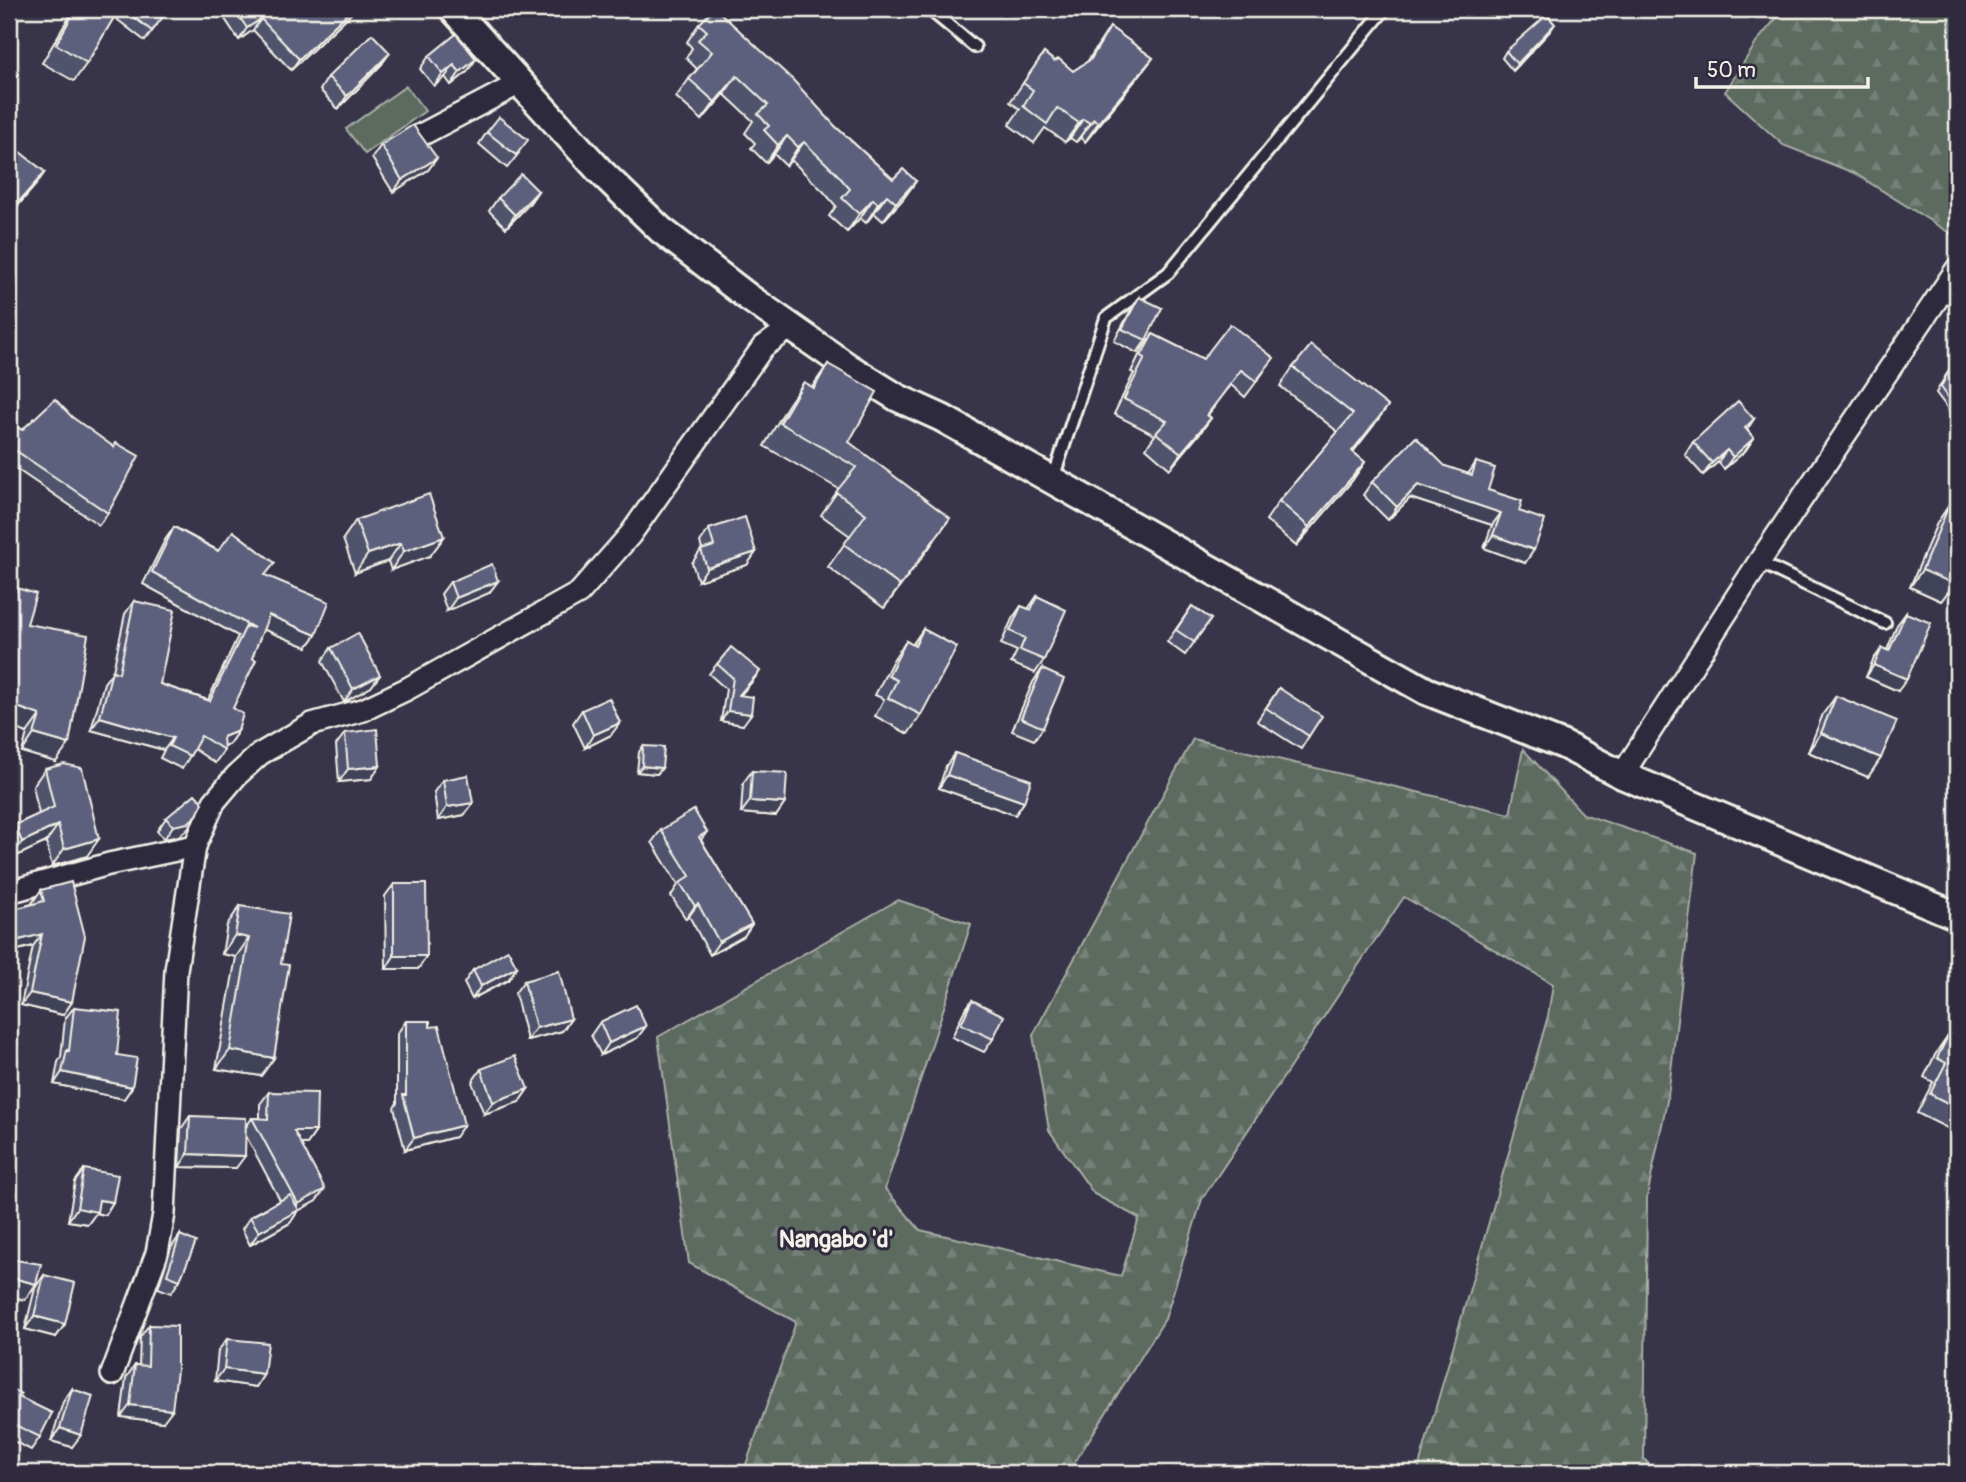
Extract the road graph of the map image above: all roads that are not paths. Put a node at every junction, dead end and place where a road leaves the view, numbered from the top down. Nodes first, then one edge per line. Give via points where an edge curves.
1 (453, 9) edge
2 (929, 9) edge
3 (1385, 9) edge
4 (975, 47) dead end
5 (520, 83) junction
6 (416, 137) edge
7 (1957, 269) edge
8 (791, 327) junction
9 (1052, 480) junction
10 (1759, 562) junction
11 (1885, 623) dead end
12 (1622, 775) junction
13 (195, 846) junction
14 (9, 892) edge
15 (1957, 916) edge
16 (112, 1374) dead end

1 - 5 street
2 - 4 lane
3 - 9 lane via 1168,273 1106,318
5 - 6 street
5 - 8 street via 600,172 661,230
7 - 10 street
8 - 9 street via 898,398
8 - 13 street via 763,347 630,535 579,593 407,689 363,710 312,724 260,754 214,802
9 - 12 street via 1426,691 1564,745
10 - 11 lane
10 - 12 street
12 - 15 street
13 - 14 street
13 - 16 street via 176,970 164,1214 157,1253

